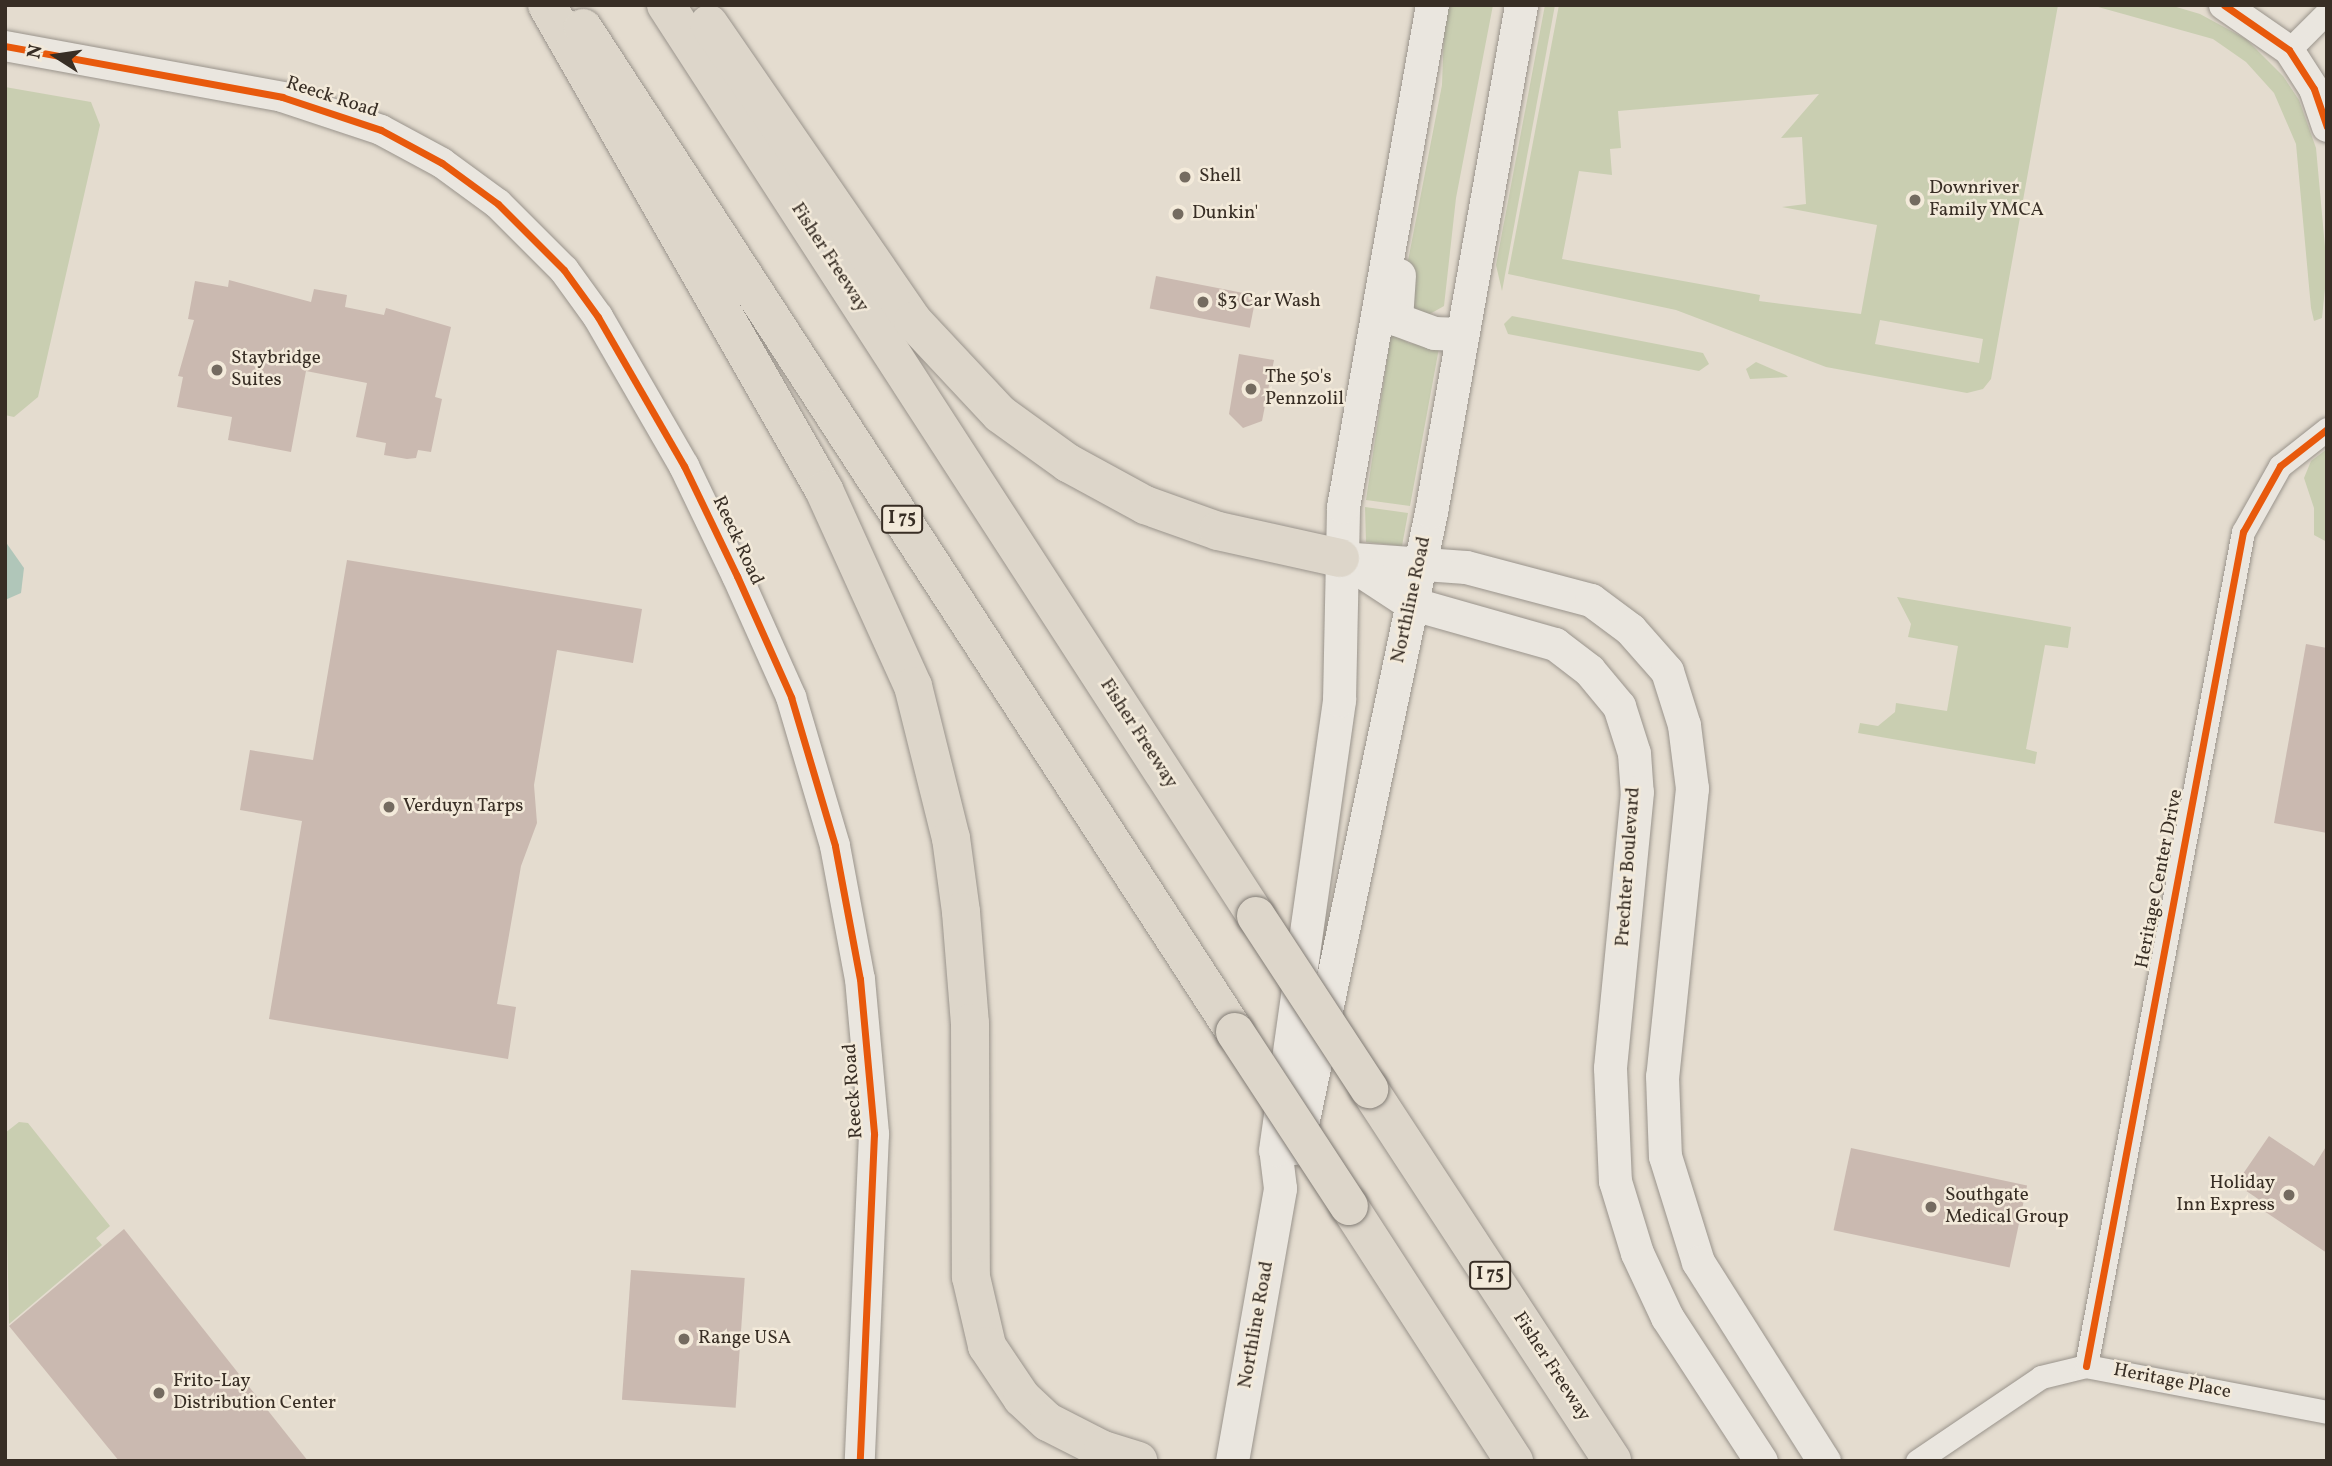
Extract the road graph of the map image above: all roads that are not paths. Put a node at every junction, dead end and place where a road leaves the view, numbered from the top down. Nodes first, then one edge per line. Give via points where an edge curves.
1 (547, 5) edge
2 (569, 5) edge
3 (666, 5) edge
4 (693, 5) edge
5 (1432, 5) edge
6 (1500, 5) edge
7 (1521, 5) edge
8 (2224, 5) edge
9 (2327, 12) edge
10 (5, 46) edge
11 (1423, 49) junction
12 (2289, 50) junction
13 (2327, 127) edge
14 (1472, 272) junction
15 (1462, 334) junction
16 (2327, 429) edge
17 (1340, 558) junction
18 (1419, 564) junction
19 (1410, 603) junction
20 (1629, 890) junction
21 (1681, 894) junction
22 (1280, 1188) junction
23 (1685, 1232) junction
24 (1637, 1253) junction
25 (2086, 1366) junction
26 (2327, 1412) edge
27 (860, 1461) edge
28 (1138, 1461) edge
29 (1233, 1461) edge
30 (1514, 1461) edge
31 (1612, 1461) edge
32 (1761, 1461) edge
33 (1824, 1461) edge
34 (1917, 1461) edge

1 - 28 highway via 824,490 913,686 945,811 961,912 970,1023 971,1277 986,1346 1022,1398 1048,1422
2 - 30 highway, I 75, bridge
3 - 31 highway, Fisher Freeway / I 75, bridge
4 - 17 highway via 913,321 1000,414 1068,463 1145,505 1218,531
5 - 11 main road, Northline Road
6 - 14 main road via 1465,191
7 - 14 main road, Northline Road
8 - 12 street
9 - 12 street
10 - 27 street, Reeck Road via 282,97 381,130 442,163 498,204 564,270 598,317 684,466 737,576 791,697 835,846 860,979 874,1133
11 - 15 main road via 1432,92 1396,319 1434,333
11 - 17 main road, Northline Road via 1350,461
12 - 13 street via 2314,89
14 - 15 main road, Northline Road
15 - 18 main road, Northline Road
16 - 25 street, Heritage Center Drive via 2280,466 2243,532
17 - 18 main road
17 - 19 main road, Prechter Boulevard
17 - 22 main road, Northline Road via 1339,700 1275,1150
18 - 19 main road, Northline Road
18 - 21 main road via 1466,567 1591,600 1630,629 1667,671 1684,725 1692,788
19 - 20 main road, Prechter Boulevard via 1555,644 1590,670 1619,706 1634,753 1637,792
19 - 22 main road, Northline Road via 1294,1163
20 - 21 main road via 1642,906 1653,908
20 - 24 main road, Prechter Boulevard via 1609,1111 1615,1181
21 - 23 main road via 1661,1111 1665,1156
22 - 29 main road, Northline Road
23 - 24 main road via 1653,1229 1644,1234
23 - 33 main road via 1720,1300
24 - 32 main road, Prechter Boulevard via 1667,1317
25 - 26 street, Heritage Place
25 - 34 street, Heritage Place via 2041,1377

